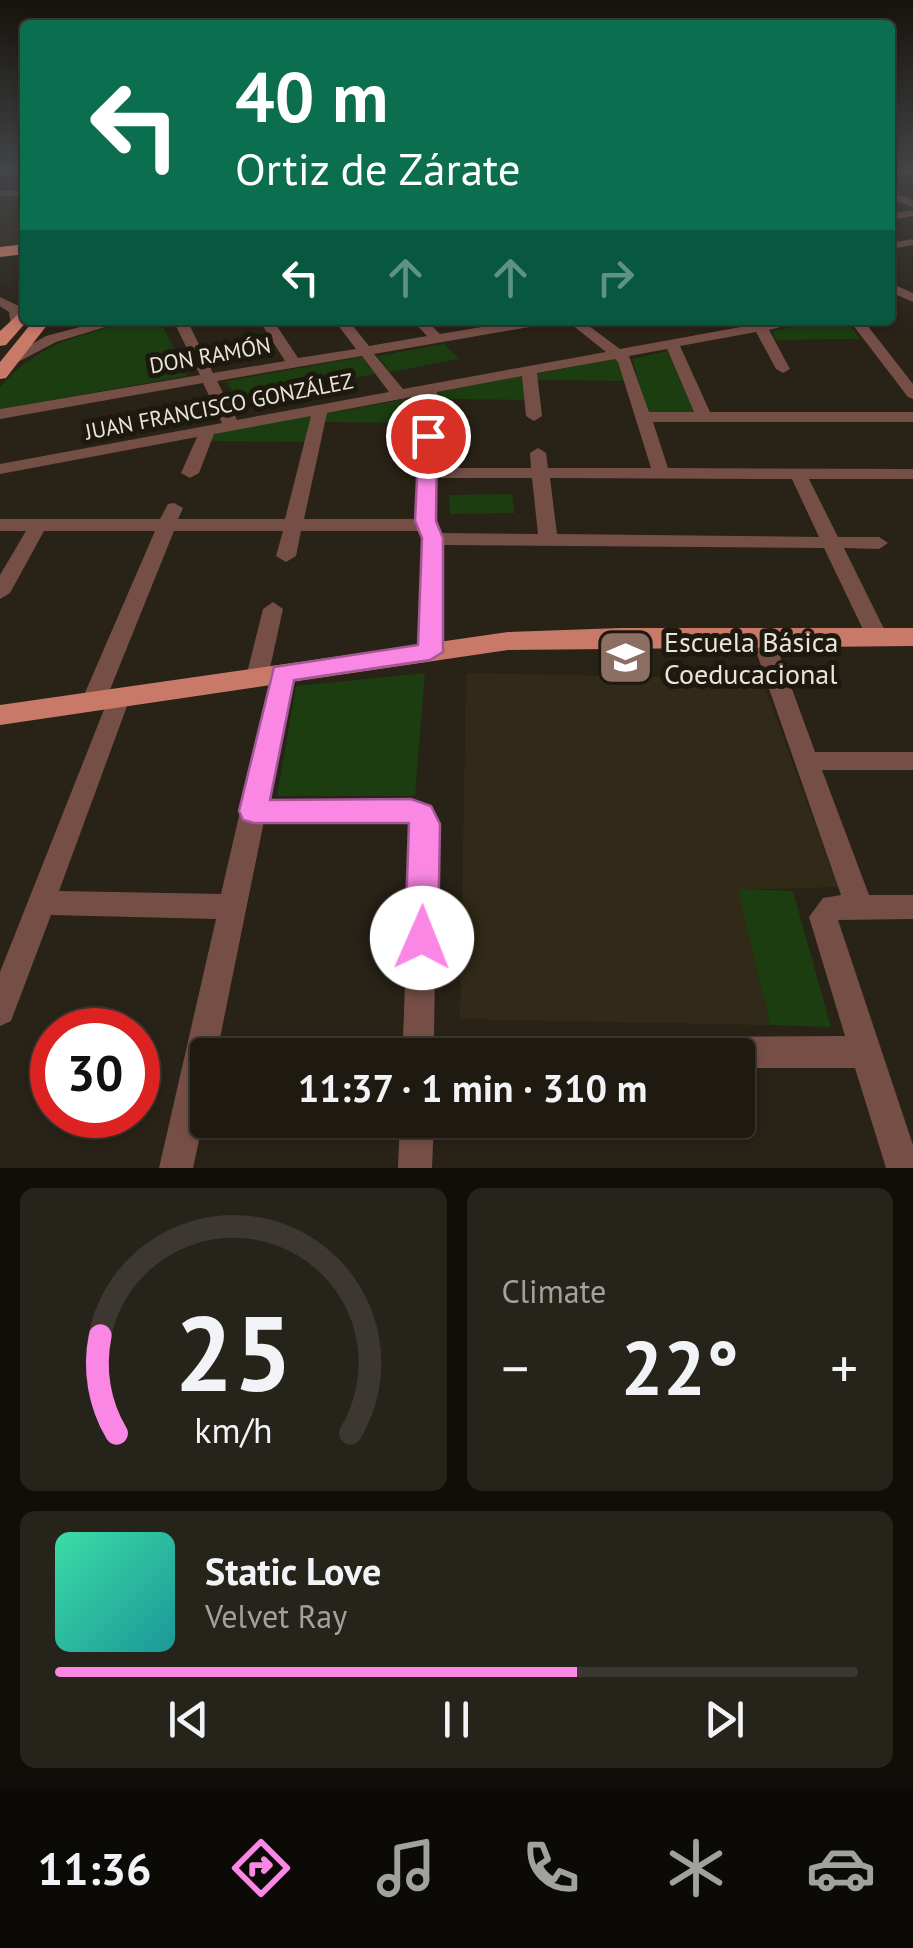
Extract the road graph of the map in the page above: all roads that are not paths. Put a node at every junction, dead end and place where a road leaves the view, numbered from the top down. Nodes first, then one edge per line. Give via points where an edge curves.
1 (0, 302) edge
2 (20, 317) edge
3 (23, 325) edge
4 (24, 325) edge
5 (26, 325) edge
6 (104, 325) edge
7 (182, 325) edge
8 (269, 325) edge
9 (345, 325) edge
10 (424, 325) edge
11 (496, 325) edge
12 (579, 325) edge
13 (776, 325) edge
14 (860, 325) edge
15 (761, 328) junction
16 (437, 339) junction
17 (51, 340) junction
18 (0, 342) edge
19 (672, 344) junction
20 (365, 351) junction
21 (617, 354) junction
22 (13, 359) junction
23 (294, 364) junction
24 (783, 369) dead end
25 (894, 370) junction
26 (913, 370) edge
27 (528, 371) junction
28 (0, 374) edge
29 (208, 378) junction
30 (430, 390) junction
31 (913, 394) edge
32 (399, 395) junction
33 (320, 410) junction
34 (0, 414) edge
35 (534, 416) dead end
36 (642, 416) junction
37 (704, 416) junction
38 (913, 417) edge
39 (232, 427) junction
40 (206, 432) junction
41 (538, 452) dead end
42 (0, 470) edge
43 (190, 473) dead end
44 (426, 473) junction
45 (540, 473) junction
46 (660, 474) junction
47 (798, 474) junction
48 (913, 474) edge
49 (170, 517) junction
50 (0, 525) edge
51 (38, 526) junction
52 (293, 526) junction
53 (429, 532) junction
54 (548, 540) junction
55 (832, 543) junction
56 (879, 543) dead end
57 (286, 556) dead end
58 (0, 592) edge
59 (273, 609) dead end
60 (762, 637) junction
61 (877, 637) junction
62 (913, 637) edge
63 (430, 652) junction
64 (270, 675) junction
65 (106, 700) junction
66 (0, 716) edge
67 (806, 761) junction
68 (913, 761) edge
69 (254, 811) junction
70 (41, 902) junction
71 (233, 907) junction
72 (860, 907) junction
73 (913, 907) edge
74 (0, 1011) edge
75 (204, 1038) edge
76 (418, 1038) edge
77 (755, 1052) edge
78 (866, 1052) junction
79 (190, 1104) edge
80 (417, 1138) edge
81 (176, 1168) edge
82 (416, 1168) edge
83 (903, 1168) edge

1 - 2 street
3 - 18 main road
4 - 22 main road
5 - 17 main road
6 - 17 street
7 - 29 street
8 - 23 street
9 - 20 street
10 - 16 street
11 - 16 street, DON RAMÓN
12 - 21 street
13 - 15 street, JUAN FRANCISCO GONZÁLEZ
14 - 25 street
15 - 19 street, JUAN FRANCISCO GONZÁLEZ
15 - 24 street
16 - 20 street, DON RAMÓN
17 - 22 street
19 - 21 street, JUAN FRANCISCO GONZÁLEZ
19 - 37 street
20 - 23 street, DON RAMÓN
20 - 32 street
21 - 27 street, JUAN FRANCISCO GONZÁLEZ
21 - 36 street
22 - 28 main road
23 - 29 street, DON RAMÓN
25 - 26 street
25 - 31 street
27 - 30 street, JUAN FRANCISCO GONZÁLEZ
27 - 35 street
29 - 34 street, DON RAMÓN
29 - 39 street
30 - 32 street, JUAN FRANCISCO GONZÁLEZ
30 - 44 street
32 - 33 street, JUAN FRANCISCO GONZÁLEZ
33 - 39 street, JUAN FRANCISCO GONZÁLEZ
33 - 52 street
36 - 37 street
36 - 46 street
37 - 38 street
39 - 40 street, JUAN FRANCISCO GONZÁLEZ
40 - 42 street, JUAN FRANCISCO GONZÁLEZ
40 - 43 street
41 - 45 street
44 - 45 street
44 - 53 street
45 - 46 street
45 - 54 street
46 - 47 street
47 - 48 street
47 - 55 street
49 - 51 street
49 - 52 street
49 - 65 street
50 - 51 street
51 - 58 street
52 - 53 street
52 - 57 street
53 - 54 street
53 - 63 street
54 - 55 street
55 - 56 street
55 - 61 street
59 - 64 street
60 - 61 main road
60 - 63 main road via 570,638
60 - 67 street
61 - 62 main road
63 - 64 main road
64 - 65 main road
64 - 69 street
65 - 66 main road
65 - 70 street
67 - 68 street
67 - 72 street
69 - 71 street
69 - 76 street via 411,811 424,818
70 - 71 street
70 - 74 street
71 - 75 street
72 - 73 street
72 - 78 street via 833,907 824,922
77 - 78 street
78 - 83 street
79 - 81 street
80 - 82 street

